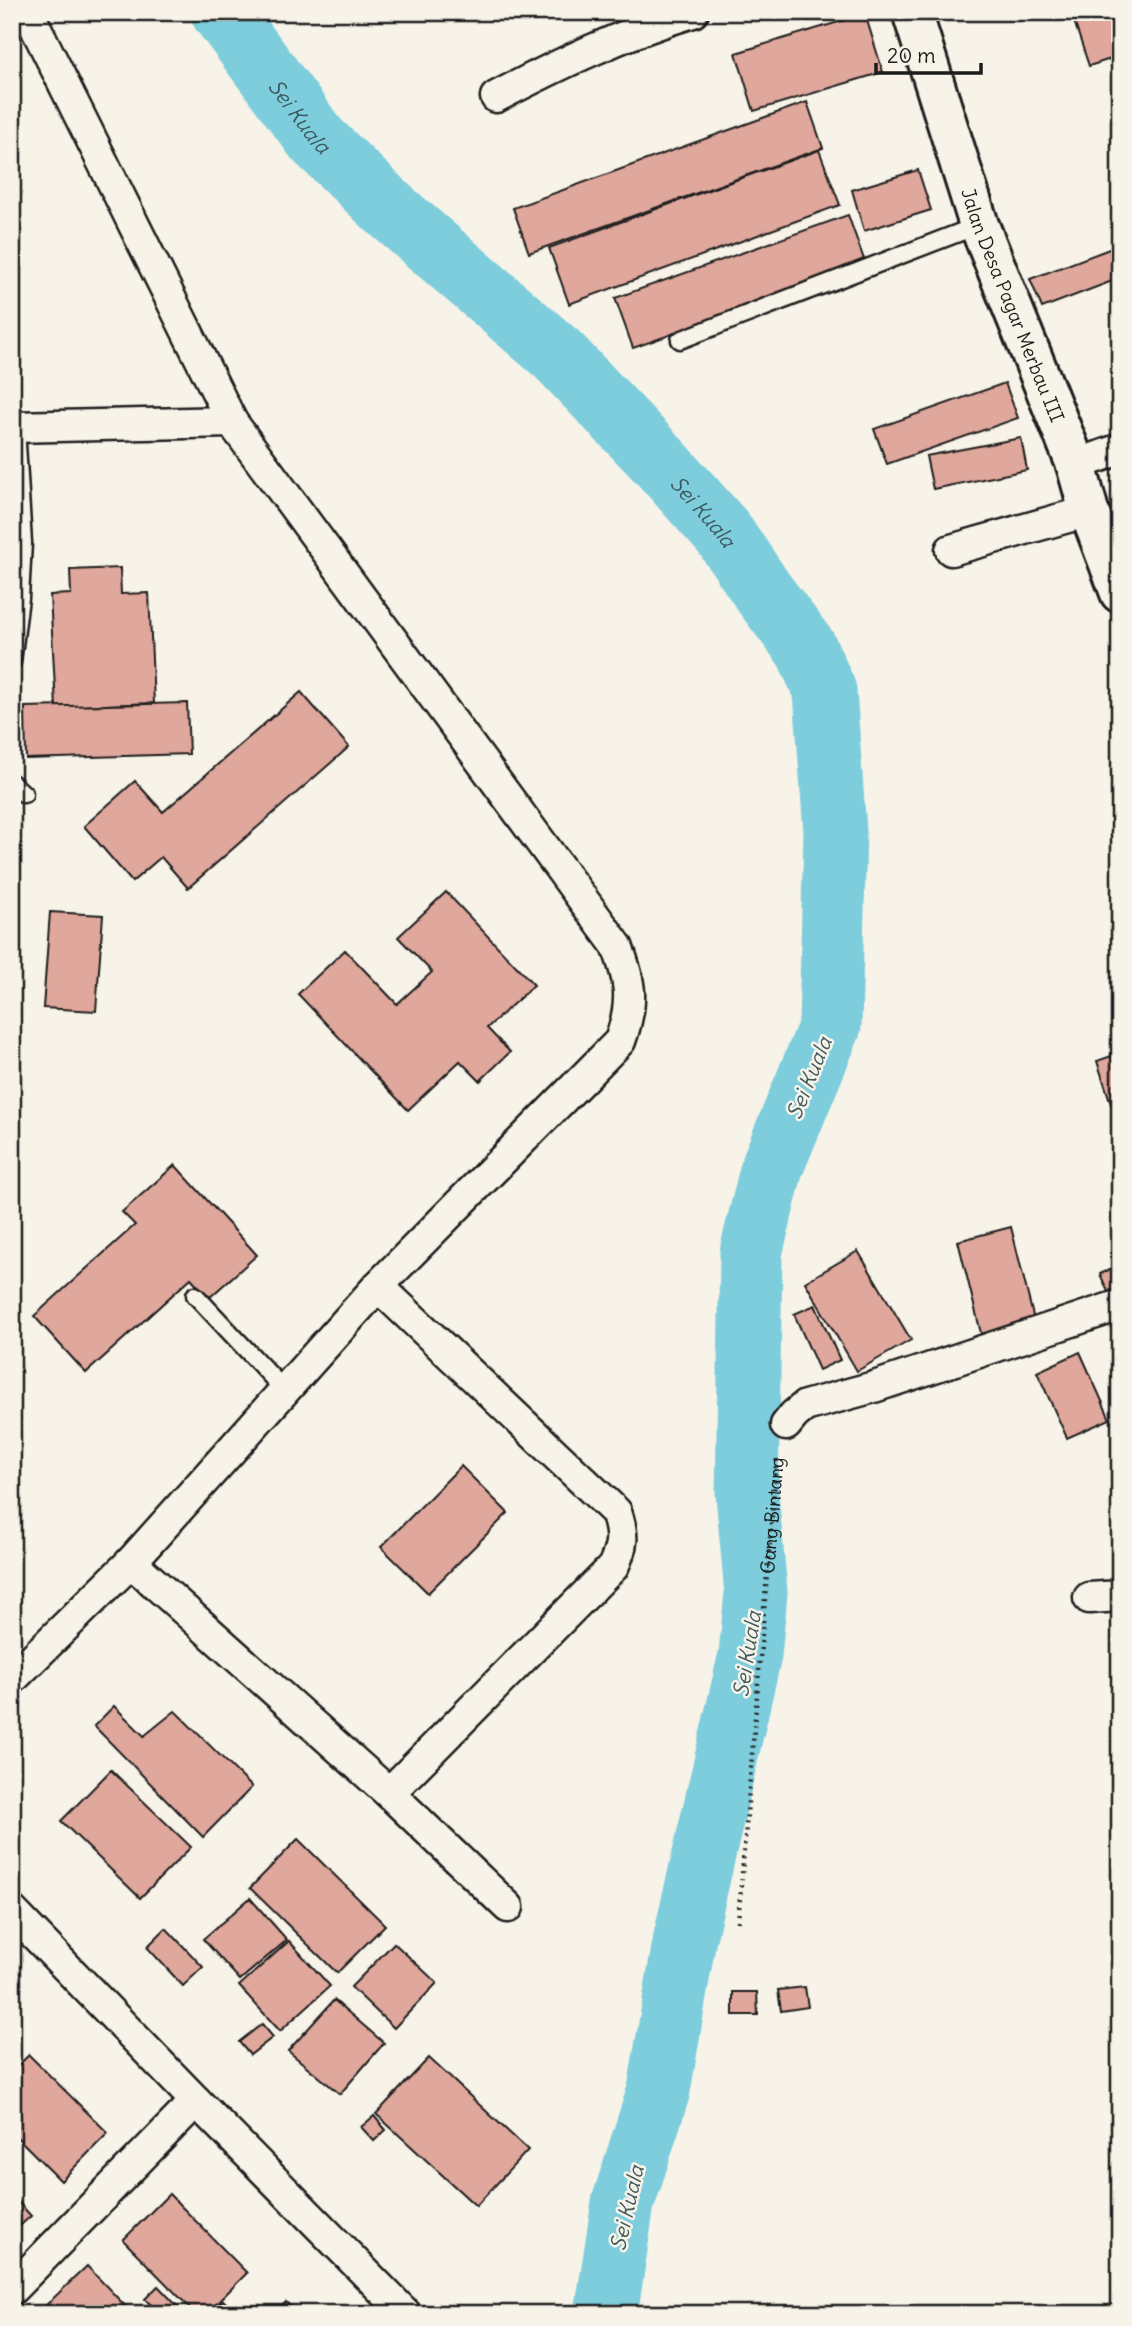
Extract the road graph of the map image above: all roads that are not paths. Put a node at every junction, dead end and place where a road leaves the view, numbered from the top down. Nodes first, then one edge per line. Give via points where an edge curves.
1 (28, 12) edge
2 (693, 12) edge
3 (912, 12) edge
4 (496, 97) dead end
5 (979, 225) junction
6 (680, 340) dead end
7 (232, 422) junction
8 (14, 428) edge
9 (1120, 449) edge
10 (1076, 465) junction
11 (1089, 510) junction
12 (951, 550) dead end
13 (1120, 593) edge
14 (12, 662) edge
15 (378, 1286) junction
16 (195, 1294) dead end
17 (1120, 1305) edge
18 (284, 1390) junction
19 (786, 1425) road end
20 (131, 1562) junction
21 (1120, 1596) edge
22 (1089, 1598) dead end
23 (12, 1679) edge
24 (389, 1793) junction
25 (508, 1907) dead end
26 (12, 1911) edge
27 (196, 2101) junction
28 (12, 2289) edge
29 (406, 2314) edge

1 - 7 street
2 - 4 street via 615,39
3 - 5 street, Jalan Desa Pagar Merbau III
5 - 6 lane
5 - 10 street, Jalan Desa Pagar Merbau III
7 - 8 street
7 - 15 street via 617,946 629,977 629,1016 621,1041
8 - 14 lane via 23,543
9 - 10 street
10 - 11 street, Jalan Desa Pagar Merbau III
11 - 12 street
11 - 13 street, Jalan Desa Pagar Merbau III
15 - 18 street
15 - 24 street via 616,1512 622,1530 621,1549 613,1567
16 - 18 lane
17 - 19 street via 805,1406
18 - 20 street
20 - 23 street
20 - 24 street
21 - 22 street
24 - 25 street
26 - 27 street
27 - 28 street
27 - 29 street

